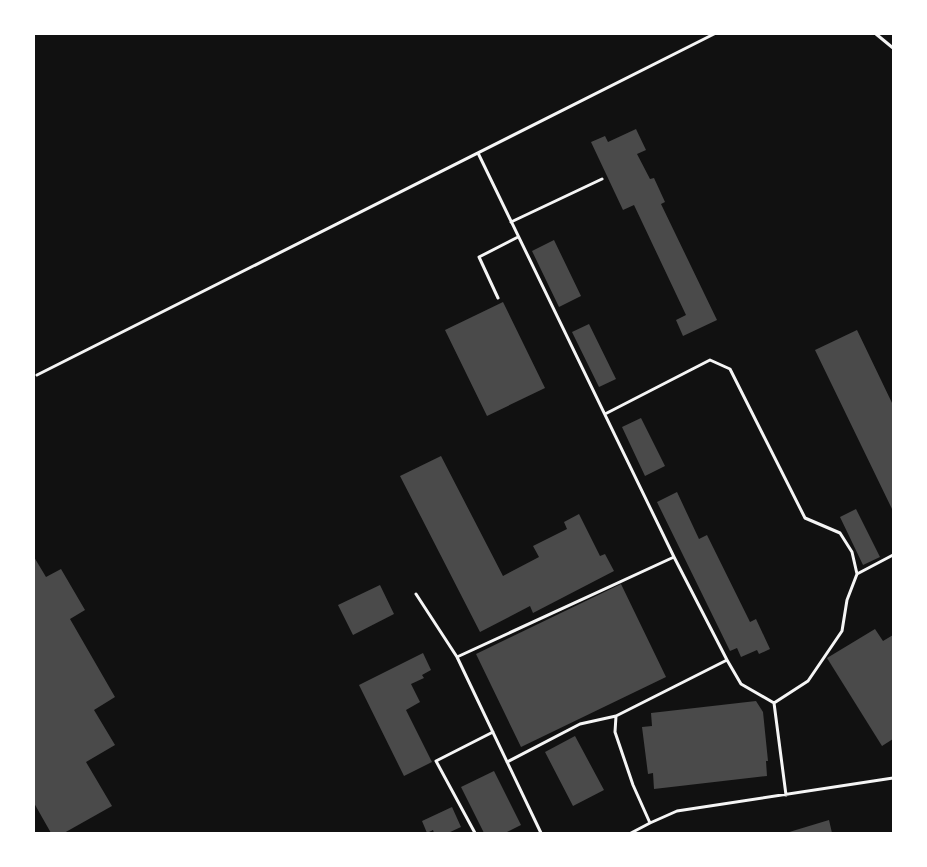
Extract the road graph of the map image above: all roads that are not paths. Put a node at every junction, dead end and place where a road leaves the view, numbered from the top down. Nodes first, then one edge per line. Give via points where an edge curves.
1 (701, 34) edge
2 (714, 34) edge
3 (876, 34) edge
4 (703, 39) junction
5 (893, 48) edge
6 (478, 153) junction
7 (602, 179) dead end
8 (511, 222) junction
9 (518, 237) junction
10 (498, 298) dead end
11 (38, 375) dead end
12 (605, 414) junction
13 (893, 555) edge
14 (674, 557) junction
15 (857, 574) junction
16 (416, 594) dead end
17 (457, 657) junction
18 (726, 660) junction
19 (774, 702) junction
20 (616, 716) junction
21 (493, 732) junction
22 (507, 762) junction
23 (893, 778) edge
24 (786, 795) junction
25 (650, 823) junction
26 (475, 833) edge
27 (541, 833) edge
28 (631, 833) edge

1 - 4 lane
2 - 4 lane
3 - 5 lane
4 - 6 lane
6 - 8 lane
6 - 11 lane
7 - 8 lane
8 - 9 lane
9 - 10 lane via 479,257
9 - 12 lane
12 - 14 lane
12 - 15 lane via 710,360 730,369 805,518 840,533 852,552
13 - 15 lane
14 - 17 lane
14 - 18 lane
15 - 19 lane via 847,600 842,631 808,681
16 - 17 lane
17 - 21 lane
18 - 19 lane via 741,684
18 - 20 lane
19 - 24 lane
20 - 22 lane via 580,724
20 - 25 lane via 615,732
21 - 22 lane
21 - 26 lane via 436,761
22 - 27 lane
23 - 24 lane
24 - 25 lane via 677,811
25 - 28 lane

